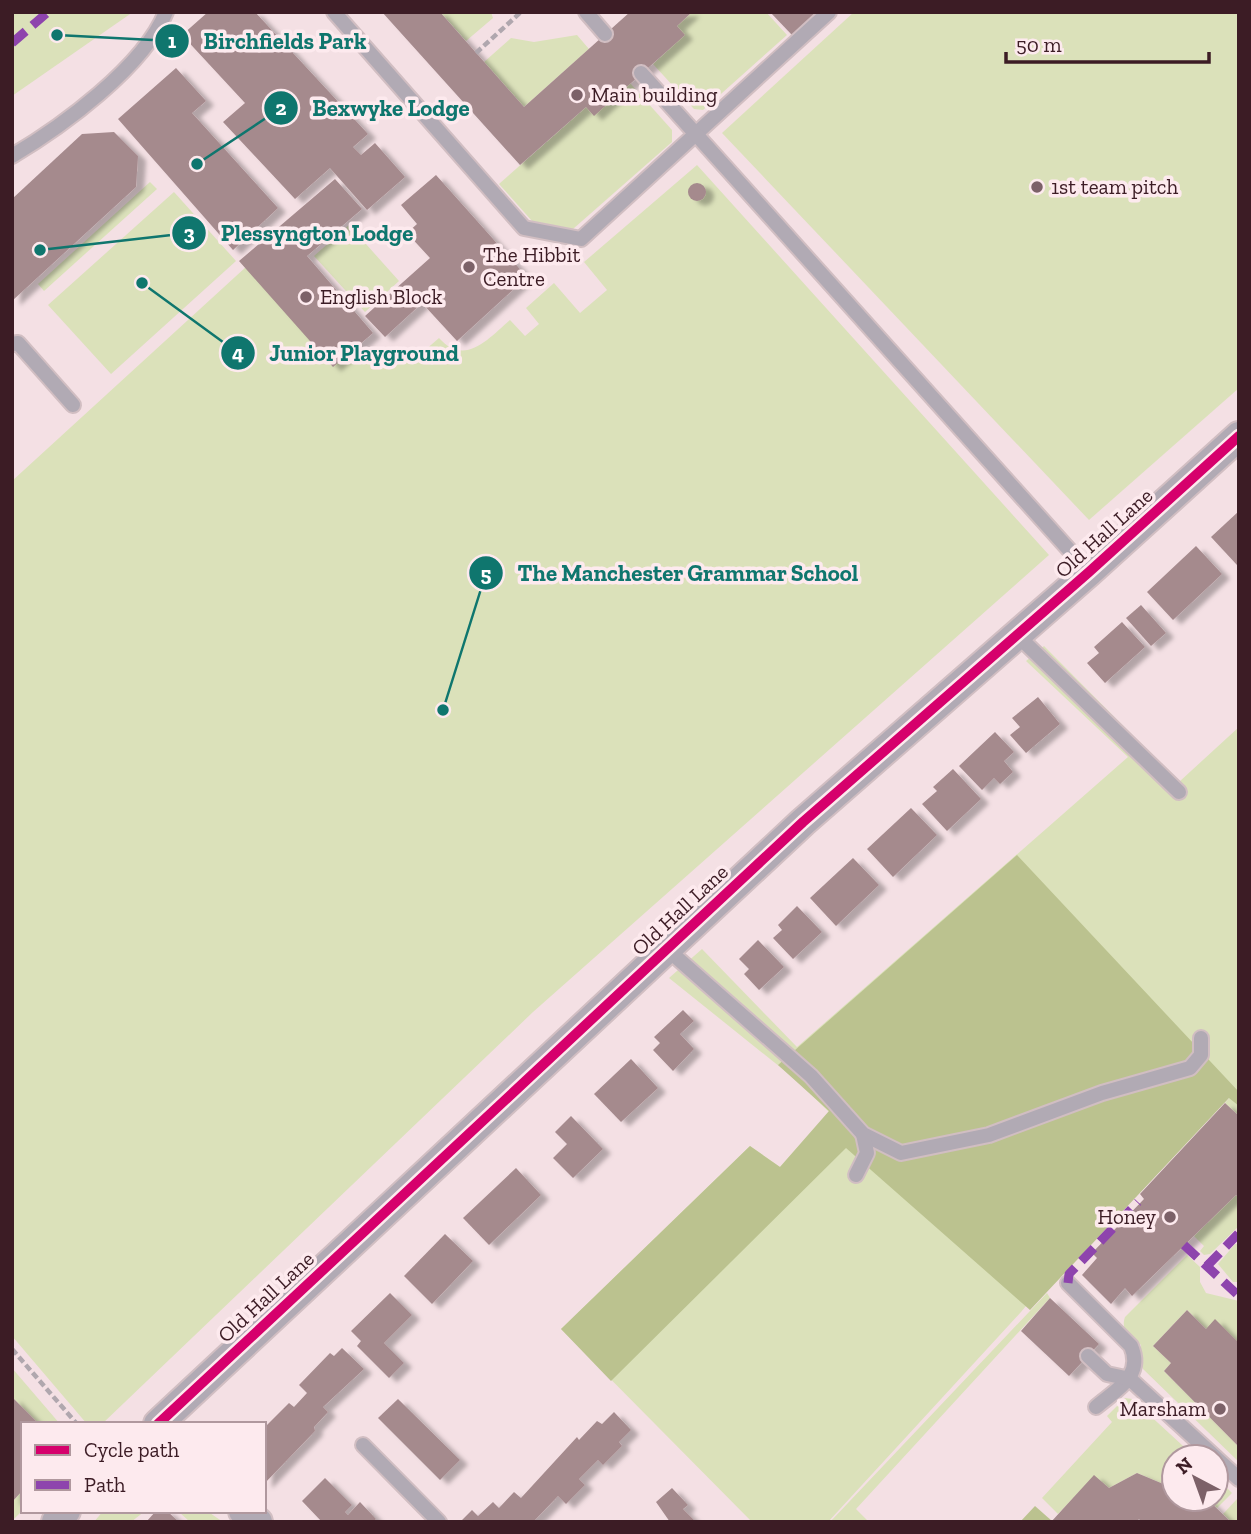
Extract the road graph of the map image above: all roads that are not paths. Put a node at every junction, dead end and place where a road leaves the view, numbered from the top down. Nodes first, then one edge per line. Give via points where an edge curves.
1 (166, 12) edge
2 (334, 12) edge
3 (586, 12) edge
4 (829, 12) edge
5 (605, 34) dead end
6 (641, 73) dead end
7 (697, 134) junction
8 (12, 156) edge
9 (12, 344) edge
10 (73, 405) dead end
11 (1239, 436) edge
12 (1089, 572) junction
13 (1017, 635) junction
14 (1179, 792) dead end
15 (667, 949) junction
16 (1201, 1038) dead end
17 (863, 1133) junction
18 (856, 1175) dead end
19 (1068, 1283) dead end
20 (1088, 1356) dead end
21 (1130, 1379) junction
22 (1097, 1406) dead end
23 (160, 1422) edge
24 (1201, 1443) edge
25 (363, 1445) dead end
26 (439, 1522) edge

1 - 8 lane via 145,46 108,84 58,129
2 - 7 lane via 524,228 581,239
3 - 5 lane
4 - 7 lane
6 - 7 lane
7 - 12 lane
9 - 10 lane via 18,344
11 - 12 street, Old Hall Lane
12 - 13 street, Old Hall Lane
13 - 14 lane
13 - 15 street, Old Hall Lane via 803,822
15 - 17 lane via 811,1076
15 - 23 street, Old Hall Lane
16 - 17 lane via 1201,1055 1190,1068 1102,1093 989,1135 901,1153
17 - 18 lane via 867,1153
19 - 21 lane via 1132,1346 1137,1367
20 - 21 lane via 1107,1374
21 - 22 lane
21 - 24 lane
25 - 26 lane

